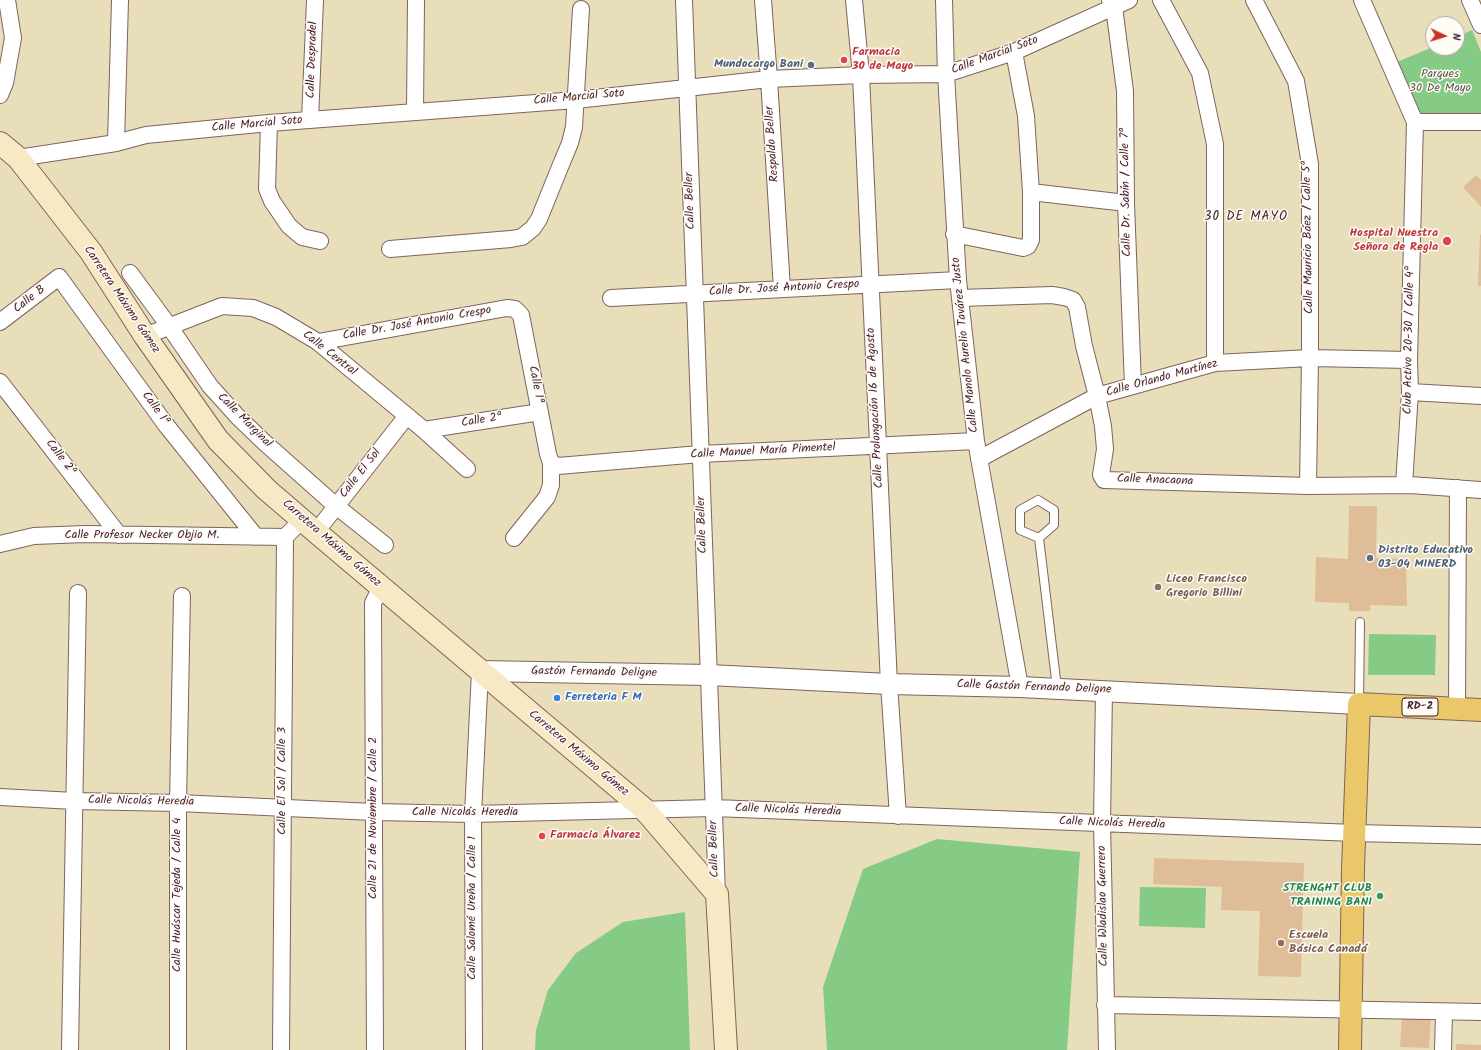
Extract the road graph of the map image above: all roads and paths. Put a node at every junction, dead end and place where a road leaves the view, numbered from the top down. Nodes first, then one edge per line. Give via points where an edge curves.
1 (7, 0) edge
2 (120, 0) edge
3 (315, 0) edge
4 (416, 0) edge
5 (684, 0) edge
6 (763, 0) edge
7 (854, 0) edge
8 (944, 0) edge
9 (1129, 0) edge
10 (1161, 0) edge
11 (1254, 0) edge
12 (1362, 0) edge
13 (1470, 0) edge
14 (1112, 4) edge
15 (581, 9) dead end
16 (1481, 25) edge
17 (1014, 52) junction
18 (946, 74) junction
19 (861, 75) junction
20 (769, 79) junction
21 (686, 87) junction
22 (0, 95) edge
23 (576, 100) junction
24 (415, 112) junction
25 (310, 120) junction
26 (1416, 122) junction
27 (1481, 122) edge
28 (269, 123) junction
29 (0, 143) edge
30 (116, 143) junction
31 (18, 158) junction
32 (1031, 192) junction
33 (1126, 203) junction
34 (954, 234) junction
35 (320, 241) dead end
36 (390, 249) dead end
37 (130, 273) dead end
38 (59, 277) joint
39 (958, 280) junction
40 (870, 284) junction
41 (782, 289) junction
42 (694, 293) junction
43 (611, 298) dead end
44 (960, 298) junction
45 (515, 309) joint
46 (0, 322) edge
47 (169, 326) junction
48 (145, 336) junction
49 (318, 342) junction
50 (1310, 358) junction
51 (1409, 360) junction
52 (1215, 363) junction
53 (0, 382) edge
54 (1133, 386) junction
55 (1410, 392) junction
56 (1097, 396) junction
57 (1481, 396) edge
58 (540, 412) junction
59 (406, 417) junction
60 (424, 430) junction
61 (976, 441) junction
62 (878, 446) junction
63 (700, 454) junction
64 (979, 459) junction
65 (551, 463) junction
66 (466, 469) dead end
67 (1404, 485) junction
68 (1308, 486) junction
69 (1458, 488) junction
70 (1481, 490) edge
71 (336, 506) junction
72 (309, 526) junction
73 (119, 534) junction
74 (256, 537) junction
75 (285, 537) junction
76 (514, 538) dead end
77 (1038, 538) junction
78 (2, 540) edge
79 (385, 545) dead end
80 (381, 587) junction
81 (78, 593) dead end
82 (182, 596) dead end
83 (1360, 622) dead end
84 (480, 671) junction
85 (709, 675) junction
86 (889, 684) junction
87 (1020, 687) junction
88 (1057, 689) junction
89 (1104, 691) junction
90 (1359, 704) junction
91 (1457, 709) junction
92 (1481, 710) edge
93 (0, 797) edge
94 (74, 801) junction
95 (178, 803) junction
96 (283, 808) junction
97 (714, 808) junction
98 (644, 809) junction
99 (374, 812) junction
100 (472, 814) junction
101 (898, 816) junction
102 (1102, 823) junction
103 (1355, 834) junction
104 (1481, 836) edge
105 (717, 894) junction
106 (1105, 1005) junction
107 (1351, 1010) junction
108 (1444, 1012) junction
109 (1481, 1012) edge
110 (70, 1050) edge
111 (178, 1050) edge
112 (281, 1050) edge
113 (375, 1050) edge
114 (474, 1050) edge
115 (726, 1050) edge
116 (1107, 1050) edge
117 (1350, 1050) edge
118 (1443, 1050) edge

1 - 22 street via 13,38 5,83
2 - 30 street
3 - 25 street, Calle Despradel
4 - 24 street
5 - 21 street, Calle Beller
6 - 20 street, Respaldo Beller
7 - 19 street, Calle Prolongación 16 de Agosto
8 - 18 street, Calle Manolo Aurelio Tavárez Justo
9 - 14 street, Calle Marcial Soto
10 - 52 street via 1200,73 1215,144
11 - 50 street, Calle Mauricio Báez / Calle 5ª via 1296,81 1310,164
12 - 26 street
13 - 16 street
14 - 17 street, Calle Marcial Soto
14 - 33 street, Calle Dr. Sabín / Calle 7ª via 1125,91
15 - 23 street
17 - 18 street, Calle Marcial Soto
17 - 32 street via 1026,116
18 - 19 street, Calle Marcial Soto
18 - 34 street, Calle Manolo Aurelio Tavárez Justo
19 - 20 street, Calle Marcial Soto
19 - 40 street, Calle Prolongación 16 de Agosto
20 - 21 street, Calle Marcial Soto
20 - 41 street, Respaldo Beller
21 - 23 street, Calle Marcial Soto
21 - 42 street, Calle Beller
23 - 24 street, Calle Marcial Soto
23 - 36 street via 570,143 538,219 533,228 522,237
24 - 25 street, Calle Marcial Soto
25 - 28 street, Calle Marcial Soto
26 - 27 street
26 - 51 street, Club Activo 20-30 / Calle 4ª
28 - 30 street, Calle Marcial Soto via 146,136
28 - 35 street via 267,189 272,201 289,226 302,237
29 - 31 main road, Carretera Máximo Gómez
30 - 31 street, Calle Marcial Soto
31 - 48 main road, Carretera Máximo Gómez via 91,252
32 - 33 street
32 - 34 street via 1031,240 1028,246 1023,248
33 - 54 street, Calle Dr. Sabín / Calle 7ª
34 - 39 street, Calle Manolo Aurelio Tavárez Justo
37 - 47 street, Calle Marginal
38 - 46 street, Calle B
38 - 74 street, Calle 1ª via 166,425
39 - 40 street, Calle Dr. José Antonio Crespo
39 - 44 street, Calle Manolo Aurelio Tavárez Justo
40 - 41 street, Calle Dr. José Antonio Crespo
40 - 62 street, Calle Prolongación 16 de Agosto
41 - 42 street, Calle Dr. José Antonio Crespo
42 - 43 street, Calle Dr. José Antonio Crespo
42 - 63 street, Calle Beller
44 - 56 street, Calle Anacaona via 1052,295 1073,300 1077,307
44 - 61 street, Calle Manolo Aurelio Tavárez Justo
45 - 49 street, Calle Dr. José Antonio Crespo via 507,308
45 - 58 street, Calle 1ª via 521,315
47 - 48 street, Calle Central
47 - 49 street, Calle Central via 222,306 253,308 276,317
47 - 71 street, Calle Marginal via 210,386 238,417
48 - 72 main road, Carretera Máximo Gómez via 218,440 266,489
49 - 59 street, Calle Central
50 - 51 street, Calle Orlando Martínez
50 - 52 street, Calle Orlando Martínez
50 - 68 street, Calle Mauricio Báez / Calle 5ª
51 - 55 street, Club Activo 20-30 / Calle 4ª
52 - 54 street, Calle Orlando Martínez
53 - 73 street, Calle 2ª
54 - 56 street, Calle Orlando Martínez
55 - 57 street
55 - 67 street, Club Activo 20-30 / Calle 4ª
56 - 64 street, Calle Orlando Martínez
56 - 68 street, Calle Anacaona via 1105,449 1101,475 1104,480
58 - 60 street, Calle 2ª
58 - 65 street, Calle 1ª
59 - 60 street, Calle Central
59 - 71 street, Calle El Sol
60 - 66 street, Calle Central
61 - 62 street, Calle Manuel María Pimentel
61 - 64 street, Calle Manolo Aurelio Tavárez Justo
62 - 63 street, Calle Manuel María Pimentel
62 - 86 street, Calle Prolongación 16 de Agosto
63 - 65 street, Calle Manuel María Pimentel via 558,466
63 - 85 street, Calle Beller
64 - 87 street, Calle Manolo Aurelio Tavárez Justo
65 - 76 street, Calle 1ª via 551,485 547,497
67 - 68 street, Calle Anacaona
67 - 69 street, Calle Anacaona
69 - 70 street, Calle Anacaona
69 - 91 street
71 - 72 street, Calle El Sol
71 - 79 street, Calle Marginal
72 - 75 street
72 - 80 main road, Carretera Máximo Gómez
73 - 74 street, Calle Profesor Necker Objio M.
73 - 78 street, Calle Profesor Necker Objio M. via 34,536
74 - 75 street, Calle Profesor Necker Objio M.
75 - 96 street, Calle El Sol / Calle 3
77 - 77 lane via 1054,525 1054,510 1038,500 1020,510 1020,530
77 - 88 lane
80 - 84 main road, Carretera Máximo Gómez
80 - 99 street, Calle 21 de Noviembre / Calle 2 via 373,604
81 - 94 street
82 - 95 street, Calle Huáscar Tejeda / Calle 4
83 - 90 lane
84 - 85 street, Gastón Fernando Deligne
84 - 98 main road, Carretera Máximo Gómez
84 - 100 street, Calle Salomé Ureña / Calle 1
85 - 86 street, Calle Gastón Fernando Deligne
85 - 97 street, Calle Beller
86 - 87 street, Calle Gastón Fernando Deligne
86 - 101 street, Calle Prolongación 16 de Agosto
87 - 88 street, Calle Gastón Fernando Deligne
88 - 89 street, Calle Gastón Fernando Deligne
89 - 90 street, Calle Gastón Fernando Deligne
89 - 102 street, Calle Wladislao Guerrero
90 - 91 main road, RD-2
90 - 103 main road
91 - 92 main road, RD-2
93 - 94 street, Calle Nicolás Heredia
94 - 95 street, Calle Nicolás Heredia
94 - 110 street
95 - 96 street, Calle Nicolás Heredia
95 - 111 street, Calle Huáscar Tejeda / Calle 4
96 - 99 street, Calle Nicolás Heredia
96 - 112 street, Calle El Sol / Calle 3
97 - 98 street, Calle Nicolás Heredia
97 - 101 street, Calle Nicolás Heredia
97 - 105 street, Calle Beller
98 - 100 street, Calle Nicolás Heredia
98 - 105 main road, Carretera Máximo Gómez
99 - 100 street, Calle Nicolás Heredia
99 - 113 street, Calle 21 de Noviembre / Calle 2
100 - 114 street, Calle Salomé Ureña / Calle 1
101 - 102 street, Calle Nicolás Heredia
102 - 103 street, Calle Nicolás Heredia
102 - 106 street, Calle Wladislao Guerrero
103 - 104 street, Calle Nicolás Heredia
103 - 107 main road
105 - 115 main road, Calle Beller
106 - 107 street
106 - 116 street, Calle Wladislao Guerrero
107 - 108 street
107 - 117 main road
108 - 109 street
108 - 118 street

